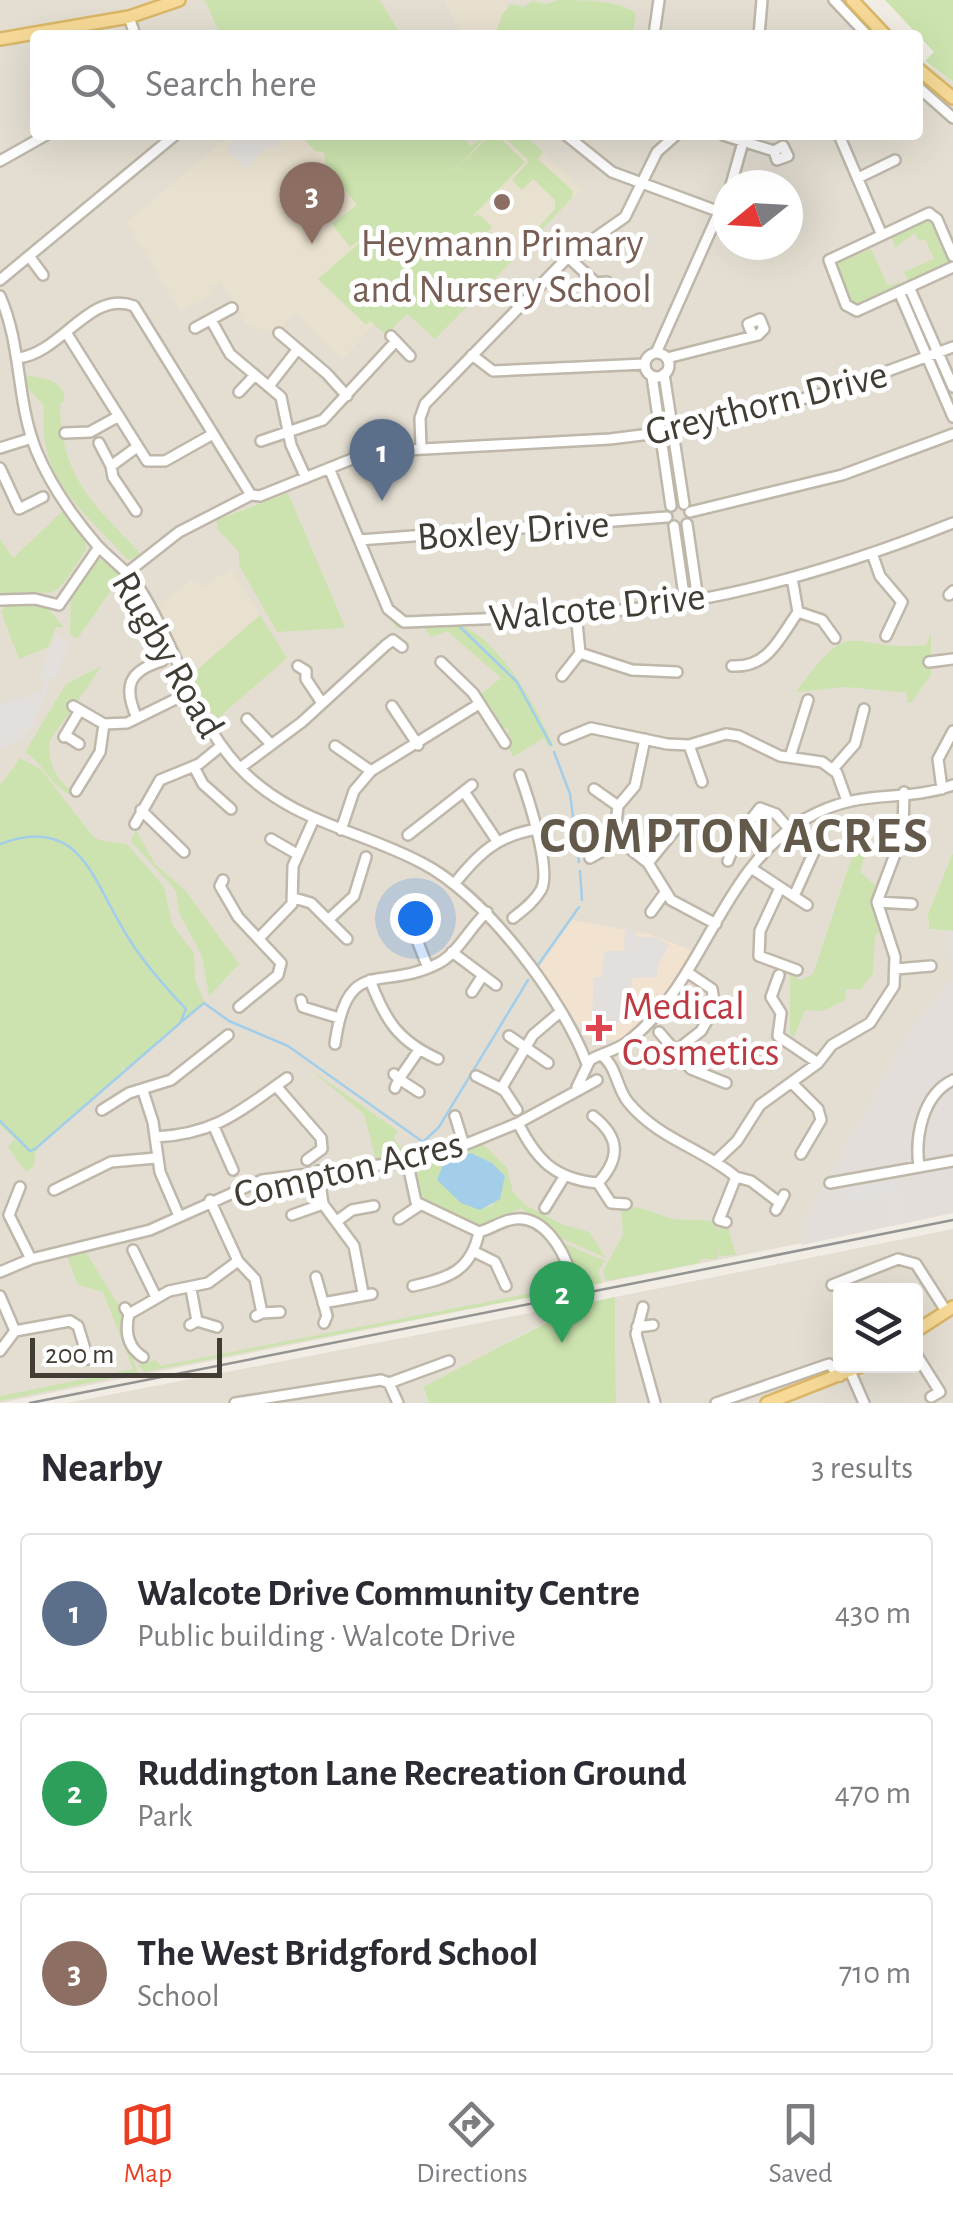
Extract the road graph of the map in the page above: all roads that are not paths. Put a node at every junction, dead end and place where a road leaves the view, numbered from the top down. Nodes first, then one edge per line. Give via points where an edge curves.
1 (179, 0) edge
2 (660, 0) edge
3 (762, 0) edge
4 (834, 0) edge
5 (852, 0) edge
6 (129, 17) junction
7 (658, 28) edge
8 (53, 30) edge
9 (133, 30) edge
10 (759, 30) edge
11 (862, 30) edge
12 (881, 30) edge
13 (30, 34) edge
14 (0, 39) edge
15 (923, 73) edge
16 (923, 91) edge
17 (953, 98) edge
18 (953, 118) edge
19 (37, 140) edge
20 (169, 140) edge
21 (576, 140) edge
22 (671, 140) edge
23 (743, 140) edge
24 (749, 140) edge
25 (841, 140) edge
26 (774, 151) dead end
27 (0, 161) edge
28 (896, 162) dead end
29 (734, 170) edge
30 (858, 178) junction
31 (642, 184) junction
32 (713, 210) edge
33 (881, 233) junction
34 (713, 236) edge
35 (29, 256) junction
36 (953, 256) edge
37 (568, 257) junction
38 (953, 267) edge
39 (42, 275) dead end
40 (0, 280) edge
41 (596, 283) dead end
42 (905, 291) junction
43 (0, 296) edge
44 (232, 308) dead end
45 (211, 320) junction
46 (194, 328) dead end
47 (279, 333) dead end
48 (67, 334) junction
49 (752, 334) dead end
50 (953, 347) edge
51 (370, 349) dead end
52 (297, 350) junction
53 (656, 353) junction
54 (938, 354) junction
55 (472, 355) junction
56 (410, 356) dead end
57 (379, 357) junction
58 (18, 358) junction
59 (667, 358) junction
60 (928, 358) junction
61 (645, 364) junction
62 (664, 374) junction
63 (652, 376) junction
64 (253, 377) junction
65 (269, 386) junction
66 (953, 387) edge
67 (239, 392) dead end
68 (347, 396) junction
69 (119, 416) junction
70 (953, 417) edge
71 (291, 428) junction
72 (673, 432) junction
73 (65, 433) dead end
74 (213, 434) junction
75 (661, 434) junction
76 (953, 434) edge
77 (32, 438) junction
78 (260, 441) dead end
79 (99, 443) dead end
80 (137, 447) junction
81 (0, 448) edge
82 (421, 449) junction
83 (111, 466) junction
84 (0, 468) edge
85 (329, 468) junction
86 (306, 478) junction
87 (251, 495) junction
88 (43, 497) dead end
89 (687, 508) junction
90 (18, 510) junction
91 (136, 511) dead end
92 (671, 516) junction
93 (10, 518) dead end
94 (687, 524) junction
95 (953, 524) edge
96 (359, 540) junction
97 (99, 548) junction
98 (872, 553) junction
99 (128, 572) junction
100 (792, 578) junction
101 (0, 600) edge
102 (698, 600) junction
103 (685, 602) junction
104 (798, 612) junction
105 (576, 613) junction
106 (886, 636) dead end
107 (835, 638) dead end
108 (395, 640) dead end
109 (580, 653) junction
110 (933, 658) dead end
111 (953, 658) edge
112 (160, 663) dead end
113 (736, 664) dead end
114 (298, 666) dead end
115 (442, 669) dead end
116 (677, 672) dead end
117 (562, 676) dead end
118 (190, 692) junction
119 (808, 700) dead end
120 (322, 703) junction
121 (480, 704) junction
122 (864, 709) dead end
123 (394, 713) dead end
124 (136, 718) junction
125 (247, 718) dead end
126 (104, 724) junction
127 (953, 731) edge
128 (503, 736) dead end
129 (646, 739) junction
130 (570, 740) dead end
131 (269, 742) junction
132 (79, 744) dead end
133 (418, 745) junction
134 (690, 745) junction
135 (221, 746) junction
136 (335, 746) dead end
137 (790, 758) junction
138 (194, 766) junction
139 (240, 768) junction
140 (833, 770) junction
141 (371, 771) junction
142 (520, 775) dead end
143 (702, 782) dead end
144 (953, 785) edge
145 (594, 789) dead end
146 (942, 789) junction
147 (76, 792) dead end
148 (904, 792) junction
149 (847, 801) junction
150 (618, 806) junction
151 (231, 809) dead end
152 (141, 810) junction
153 (312, 820) junction
154 (134, 824) dead end
155 (679, 825) dead end
156 (538, 829) junction
157 (340, 830) junction
158 (790, 830) junction
159 (822, 834) dead end
160 (408, 835) dead end
161 (270, 838) dead end
162 (497, 841) junction
163 (620, 841) junction
164 (184, 852) dead end
165 (296, 854) junction
166 (590, 858) dead end
167 (728, 861) dead end
168 (366, 862) dead end
169 (648, 863) junction
170 (751, 868) junction
171 (223, 880) dead end
172 (455, 883) junction
173 (780, 888) junction
174 (664, 894) junction
175 (794, 896) junction
176 (294, 898) junction
177 (877, 902) junction
178 (912, 904) dead end
179 (806, 905) dead end
180 (424, 912) dead end
181 (486, 912) junction
182 (650, 912) dead end
183 (512, 918) dead end
184 (328, 920) junction
185 (716, 924) junction
186 (259, 938) junction
187 (347, 938) dead end
188 (452, 952) junction
189 (931, 966) dead end
190 (428, 968) junction
191 (896, 969) junction
192 (797, 970) dead end
193 (688, 972) junction
194 (483, 975) junction
195 (779, 975) dead end
196 (370, 980) junction
197 (496, 985) dead end
198 (472, 992) dead end
199 (300, 1006) dead end
200 (239, 1007) dead end
201 (559, 1013) junction
202 (338, 1018) junction
203 (227, 1031) dead end
204 (658, 1032) dead end
205 (509, 1036) dead end
206 (335, 1044) dead end
207 (527, 1046) junction
208 (620, 1048) junction
209 (678, 1049) junction
210 (419, 1050) junction
211 (438, 1058) dead end
212 (593, 1062) junction
213 (548, 1063) dead end
214 (818, 1063) junction
215 (611, 1066) junction
216 (476, 1076) dead end
217 (287, 1078) dead end
218 (599, 1080) junction
219 (953, 1080) edge
220 (726, 1083) dead end
221 (792, 1083) junction
222 (276, 1086) junction
223 (501, 1088) junction
224 (577, 1088) junction
225 (143, 1091) junction
226 (619, 1091) junction
227 (419, 1092) dead end
228 (102, 1110) dead end
229 (517, 1110) dead end
230 (455, 1116) dead end
231 (596, 1122) dead end
232 (518, 1123) junction
233 (214, 1127) junction
234 (156, 1138) junction
235 (464, 1145) junction
236 (801, 1154) dead end
237 (156, 1158) junction
238 (718, 1159) junction
239 (308, 1160) dead end
240 (406, 1160) junction
241 (953, 1161) edge
242 (920, 1167) junction
243 (233, 1170) dead end
244 (318, 1171) junction
245 (564, 1177) junction
246 (736, 1177) junction
247 (830, 1183) dead end
248 (598, 1184) junction
249 (20, 1187) dead end
250 (53, 1192) dead end
251 (210, 1200) junction
252 (780, 1202) dead end
253 (323, 1204) junction
254 (369, 1204) dead end
255 (626, 1204) dead end
256 (420, 1205) junction
257 (546, 1208) dead end
258 (292, 1215) dead end
259 (4, 1216) edge
260 (179, 1216) junction
261 (399, 1218) dead end
262 (337, 1222) junction
263 (726, 1222) dead end
264 (479, 1232) junction
265 (133, 1248) dead end
266 (475, 1252) junction
267 (30, 1259) junction
268 (238, 1261) junction
269 (0, 1272) edge
270 (570, 1277) dead end
271 (316, 1278) dead end
272 (832, 1285) dead end
273 (412, 1286) dead end
274 (506, 1286) dead end
275 (191, 1289) junction
276 (0, 1296) edge
277 (156, 1297) junction
278 (323, 1302) junction
279 (643, 1307) dead end
280 (950, 1309) edge
281 (280, 1312) dead end
282 (324, 1323) dead end
283 (653, 1324) dead end
284 (923, 1326) edge
285 (216, 1327) dead end
286 (636, 1328) junction
287 (15, 1331) junction
288 (0, 1352) edge
289 (143, 1357) dead end
290 (88, 1359) dead end
291 (449, 1361) dead end
292 (833, 1365) edge
293 (923, 1365) edge
294 (845, 1373) edge
295 (851, 1373) edge
296 (389, 1383) junction
297 (339, 1387) junction
298 (932, 1397) dead end
299 (236, 1403) edge
300 (342, 1403) edge
301 (398, 1403) edge
302 (655, 1403) edge
303 (716, 1403) edge
304 (769, 1403) edge
305 (864, 1403) edge

1 - 6 main road
2 - 7 street
3 - 10 street
4 - 11 street
5 - 12 main road
6 - 8 main road
6 - 9 street
13 - 14 main road
15 - 17 main road
16 - 18 street
19 - 27 street
20 - 35 street
21 - 31 street via 600,165
22 - 31 street
23 - 29 street
24 - 26 street
25 - 30 street
28 - 30 street
30 - 33 street
31 - 32 street
31 - 37 street via 620,222
33 - 36 street via 929,214
33 - 42 street via 834,254 829,264 850,310
34 - 53 street
35 - 39 street
35 - 40 street
37 - 41 street
37 - 55 street
38 - 42 street
42 - 54 street
42 - 60 street
43 - 58 street, Rugby Road
44 - 45 street
45 - 46 street
45 - 64 street
47 - 52 street
48 - 58 street via 38,354
48 - 69 street
48 - 74 street via 102,304 134,306
49 - 59 street
50 - 54 street, Greythorn Drive
51 - 57 street
52 - 65 street
52 - 68 street
53 - 59 street
53 - 61 street
54 - 60 street, Greythorn Drive
54 - 66 street
55 - 61 street via 493,371
55 - 82 street via 421,410
56 - 57 street via 393,338
57 - 68 street
58 - 77 street, Rugby Road
59 - 62 street
60 - 70 street
60 - 72 street, Greythorn Drive
61 - 63 street
62 - 63 street
62 - 72 street
63 - 75 street
64 - 65 street
64 - 67 street
65 - 71 street via 286,406
68 - 71 street via 316,424
69 - 73 street via 90,432
69 - 80 street
71 - 78 street
71 - 86 street
72 - 75 street, Greythorn Drive
72 - 89 street
74 - 80 street via 159,464
74 - 87 street
75 - 82 street, Greythorn Drive
75 - 92 street
76 - 89 street via 826,479
77 - 81 street
77 - 97 street, Rugby Road via 57,490
79 - 83 street
80 - 83 street
82 - 85 street, Greythorn Drive via 369,454
83 - 91 street
84 - 90 street
85 - 86 street, Greythorn Drive
85 - 96 street, Walcote Drive
86 - 87 street, Greythorn Drive
87 - 99 street, Greythorn Drive via 179,532
88 - 90 street
89 - 92 street
89 - 94 street
90 - 93 street
92 - 94 street
92 - 96 street, Boxley Drive
92 - 103 street
94 - 102 street
95 - 98 street, Walcote Drive
96 - 105 street, Walcote Drive via 388,609 400,621
97 - 99 street, Rugby Road
97 - 101 street via 59,605
98 - 100 street, Walcote Drive
98 - 106 street via 880,576 902,602
99 - 118 street, Rugby Road
100 - 102 street, Walcote Drive
100 - 104 street
102 - 103 street, Walcote Drive
103 - 105 street, Walcote Drive
104 - 107 street via 822,620
104 - 113 street via 765,659
105 - 109 street
108 - 120 street
109 - 116 street via 632,670
109 - 117 street
110 - 111 street
112 - 124 street via 138,670 129,684
114 - 120 street
115 - 121 street via 460,678
118 - 124 street
118 - 135 street, Rugby Road
119 - 137 street
120 - 131 street
121 - 128 street
121 - 133 street
122 - 140 street via 854,744
123 - 133 street
124 - 126 street
125 - 131 street
126 - 132 street via 76,708 64,736
126 - 147 street via 100,752
127 - 146 street via 938,759
129 - 130 street via 605,728
129 - 134 street
129 - 150 street via 635,786
131 - 139 street
133 - 141 street
134 - 137 street via 726,734
134 - 143 street
135 - 138 street
135 - 139 street, Rugby Road
136 - 141 street
137 - 140 street
138 - 151 street
138 - 152 street via 165,776
139 - 153 street, Rugby Road
140 - 149 street
141 - 157 street via 354,791
142 - 156 street
144 - 146 street
145 - 150 street
146 - 148 street
148 - 149 street
148 - 177 street via 902,833
149 - 158 street
150 - 163 street
152 - 154 street
152 - 164 street
153 - 157 street, Rugby Road
153 - 165 street
155 - 169 street
156 - 162 street
156 - 183 street via 542,888
157 - 172 street, Rugby Road via 422,862
158 - 167 street via 760,808
158 - 170 street
159 - 175 street
160 - 162 street via 468,789
161 - 165 street
162 - 172 street
163 - 166 street
163 - 169 street
165 - 176 street
168 - 184 street via 354,896
169 - 174 street
170 - 173 street
170 - 185 street
171 - 186 street via 220,886 238,917
172 - 181 street, Rugby Road
173 - 175 street
173 - 192 street via 760,931 759,956
174 - 182 street
174 - 185 street
175 - 179 street
176 - 184 street via 308,900
176 - 186 street
177 - 178 street
177 - 191 street
180 - 190 street via 418,940
181 - 188 street
181 - 201 street, Rugby Road
184 - 187 street
185 - 193 street
186 - 200 street via 281,969
188 - 190 street
188 - 194 street
189 - 191 street
190 - 196 street
191 - 214 street via 894,986 870,1023 832,1045
193 - 208 street
193 - 209 street via 712,988 716,1007
194 - 197 street
194 - 198 street
195 - 214 street via 771,998 781,1013 778,1036
196 - 202 street via 352,991
196 - 210 street via 390,1028
199 - 202 street
201 - 207 street
201 - 212 street, Rugby Road
202 - 206 street
203 - 225 street via 171,1080
204 - 209 street
205 - 207 street
207 - 213 street
207 - 223 street
208 - 212 street
208 - 215 street
209 - 220 street via 698,1075
210 - 211 street
210 - 227 street via 396,1081
212 - 215 street
212 - 218 street
212 - 224 street
214 - 221 street
215 - 218 street
215 - 226 street
216 - 223 street
217 - 222 street
218 - 224 street, Compton Acres
218 - 226 street
219 - 242 street via 939,1089 918,1130
221 - 236 street via 818,1109 820,1120
221 - 238 street via 760,1104
222 - 233 street
222 - 239 street via 321,1138 322,1149
223 - 229 street
224 - 232 street, Compton Acres
225 - 228 street
225 - 234 street
226 - 238 street via 652,1127
230 - 235 street
231 - 248 street via 612,1134 616,1148
232 - 235 street, Compton Acres
232 - 245 street via 534,1154
233 - 234 street
233 - 243 street
234 - 237 street
235 - 240 street, Compton Acres
237 - 250 street via 111,1162
237 - 260 street
238 - 246 street
240 - 244 street, Compton Acres
240 - 256 street
241 - 242 street
242 - 247 street
244 - 251 street, Compton Acres via 262,1180
244 - 253 street
245 - 248 street
245 - 257 street
246 - 252 street
246 - 263 street via 719,1220
248 - 255 street via 612,1203
249 - 259 street
251 - 260 street, Compton Acres
251 - 268 street
253 - 258 street
253 - 262 street
254 - 262 street
256 - 261 street
256 - 264 street
259 - 267 street
260 - 267 street, Compton Acres via 131,1236
262 - 278 street via 354,1246 368,1293
264 - 266 street
264 - 270 street via 517,1214 554,1238
265 - 277 street
266 - 273 street via 456,1274
266 - 274 street via 495,1262
267 - 269 street, Compton Acres
268 - 275 street
268 - 281 street via 254,1279 259,1315
271 - 278 street
272 - 280 street via 898,1259 916,1264
275 - 277 street
275 - 285 street via 194,1323
276 - 287 street
277 - 289 street via 143,1310 127,1311 126,1333
278 - 282 street
279 - 286 street
280 - 284 main road
283 - 286 street
286 - 302 street
287 - 288 street
287 - 290 street via 70,1321 78,1326
291 - 296 street
292 - 303 street
293 - 298 street via 940,1392
294 - 304 main road
295 - 305 street
296 - 297 street
296 - 301 street
297 - 299 street
297 - 300 street

